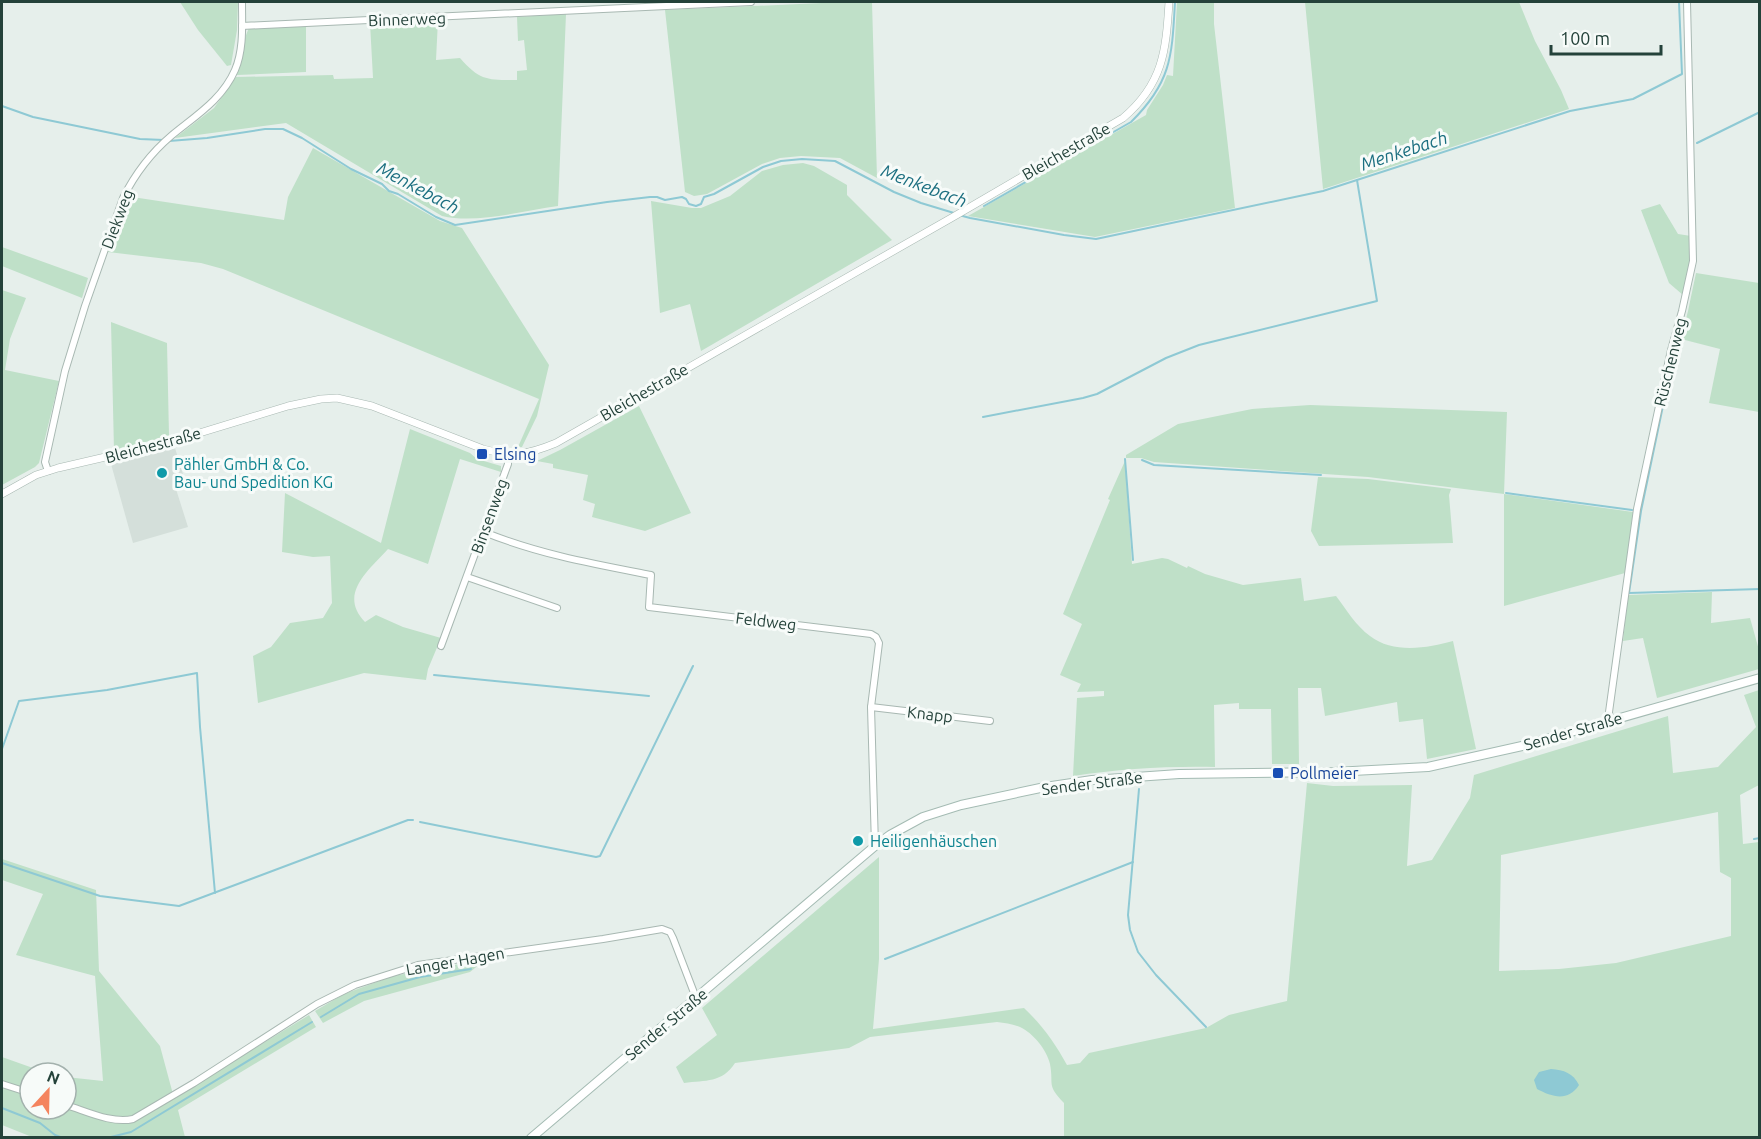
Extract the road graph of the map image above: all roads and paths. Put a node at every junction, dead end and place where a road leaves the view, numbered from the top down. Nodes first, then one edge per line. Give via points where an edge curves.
1 (243, 2) edge
2 (751, 2) edge
3 (1169, 2) edge
4 (1687, 2) edge
5 (242, 26) junction
6 (508, 454) junction
7 (48, 471) junction
8 (2, 494) edge
9 (484, 532) junction
10 (467, 577) junction
11 (557, 608) dead end
12 (441, 646) dead end
13 (1760, 678) edge
14 (871, 707) junction
15 (1610, 720) junction
16 (990, 721) dead end
17 (875, 846) junction
18 (696, 998) junction
19 (2, 1084) edge
20 (18, 1089) edge
21 (78, 1109) edge
22 (531, 1137) edge

1 - 5 street, Diekweg
2 - 5 street, Binnerweg
3 - 6 street, Bleichestraße via 1167,37 1159,70 1136,107 1123,118 556,442 541,449
4 - 15 street, Rüschenweg via 1693,261 1637,509
5 - 7 street, Diekweg via 236,69 227,85 213,103 170,137 143,165 123,198 65,371 45,462
6 - 7 street, Bleichestraße via 483,449 372,406 337,398 288,406 170,442
6 - 9 street, Binsenweg
7 - 8 street, Bleichestraße
9 - 10 street, Binsenweg
9 - 14 street, Feldweg via 537,551 651,575 650,607 871,634 879,643
10 - 11 street
10 - 12 street, Binsenweg
13 - 15 main road, Sender Straße
14 - 16 street, Knapp
14 - 17 street, Feldweg
15 - 17 main road, Sender Straße via 1522,746 1414,769 1179,774 1092,780 961,805 923,817
17 - 18 main road, Sender Straße
18 - 21 street, Langer Hagen via 673,938 662,929 418,965 355,985 317,1004 133,1119 117,1120
18 - 22 main road, Sender Straße
19 - 20 street

